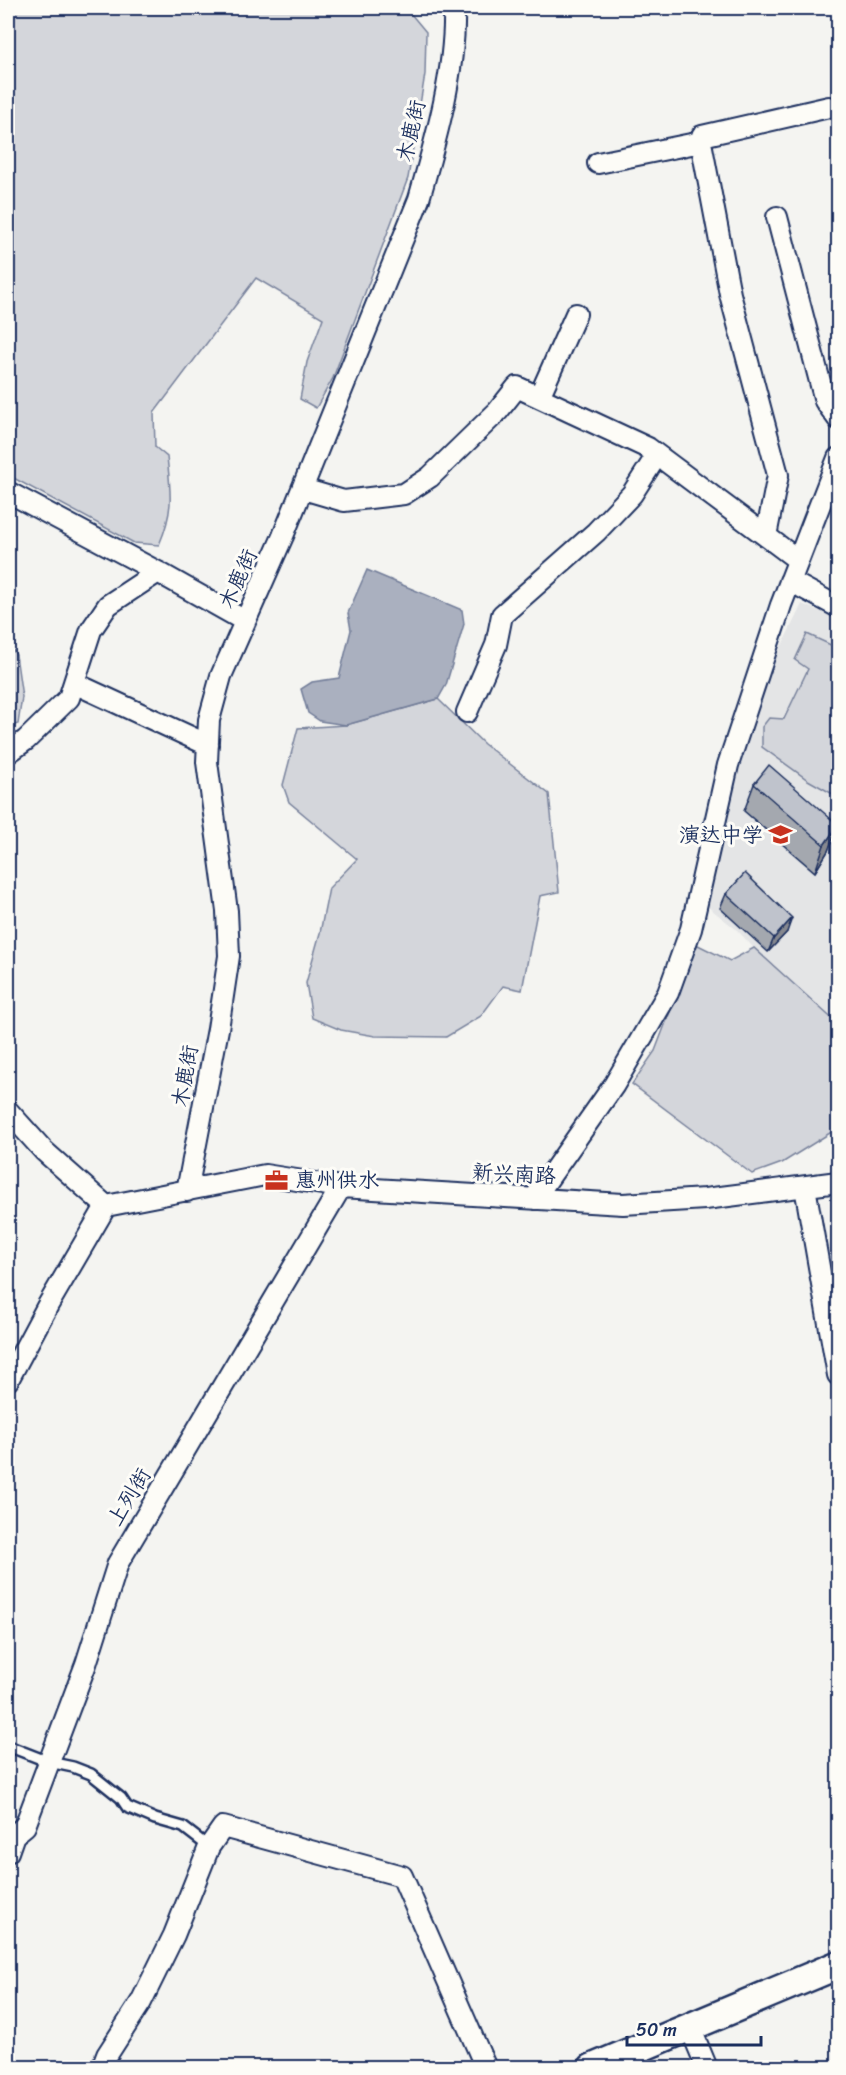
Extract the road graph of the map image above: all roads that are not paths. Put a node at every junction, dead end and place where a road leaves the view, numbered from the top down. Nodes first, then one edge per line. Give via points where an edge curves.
1 (454, 8) edge
2 (829, 107) dead end
3 (701, 142) junction
4 (598, 163) dead end
5 (777, 217) dead end
6 (576, 314) dead end
7 (539, 397) junction
8 (838, 419) edge
9 (657, 455) junction
10 (838, 458) edge
11 (303, 489) junction
12 (8, 492) edge
13 (766, 536) junction
14 (798, 560) junction
15 (158, 572) junction
16 (790, 581) junction
17 (838, 608) edge
18 (245, 621) junction
19 (74, 683) junction
20 (467, 712) dead end
21 (208, 746) junction
22 (8, 753) edge
23 (10, 1119) edge
24 (838, 1182) edge
25 (341, 1187) junction
26 (806, 1187) junction
27 (188, 1191) junction
28 (534, 1199) junction
29 (106, 1206) junction
30 (838, 1375) edge
31 (8, 1380) edge
32 (8, 1746) edge
33 (50, 1762) junction
34 (208, 1847) junction
35 (8, 1852) edge
36 (838, 1965) edge
37 (690, 2027) junction
38 (102, 2067) edge
39 (486, 2067) edge
40 (592, 2067) edge
41 (707, 2067) edge

1 - 11 street, 木鹿街 via 455,38 434,146 418,199
2 - 3 street via 702,136
3 - 4 street
3 - 13 street via 730,294 778,476
5 - 8 street via 825,401
6 - 7 street
7 - 9 street
7 - 11 street via 517,387 498,411 430,477 404,494 344,501
9 - 13 street
9 - 20 street via 632,494 596,532 502,615 496,645
10 - 14 street
11 - 18 street, 木鹿街
12 - 15 street
13 - 14 street
14 - 16 street
15 - 18 street
15 - 19 street via 108,605 91,630
16 - 17 street
16 - 28 street via 728,765 692,928 668,993 614,1085
18 - 21 street, 木鹿街 via 221,676 209,720
19 - 21 street
19 - 22 street via 69,698 26,741
21 - 27 street, 木鹿街 via 229,956
23 - 29 street
24 - 26 street, 新兴南路
25 - 27 street, 新兴南路 via 265,1175
25 - 28 street, 新兴南路
25 - 33 street, 上列街 via 118,1563
26 - 28 street, 新兴南路 via 623,1204
26 - 30 street
27 - 29 street, 新兴南路
29 - 31 street
32 - 33 lane
33 - 34 lane via 92,1774 127,1807 183,1827
33 - 35 street, 上列街 via 26,1826 14,1835
34 - 38 street via 174,1935 141,2002
34 - 39 street via 223,1827 402,1876
36 - 37 main road
37 - 40 main road
37 - 41 street

